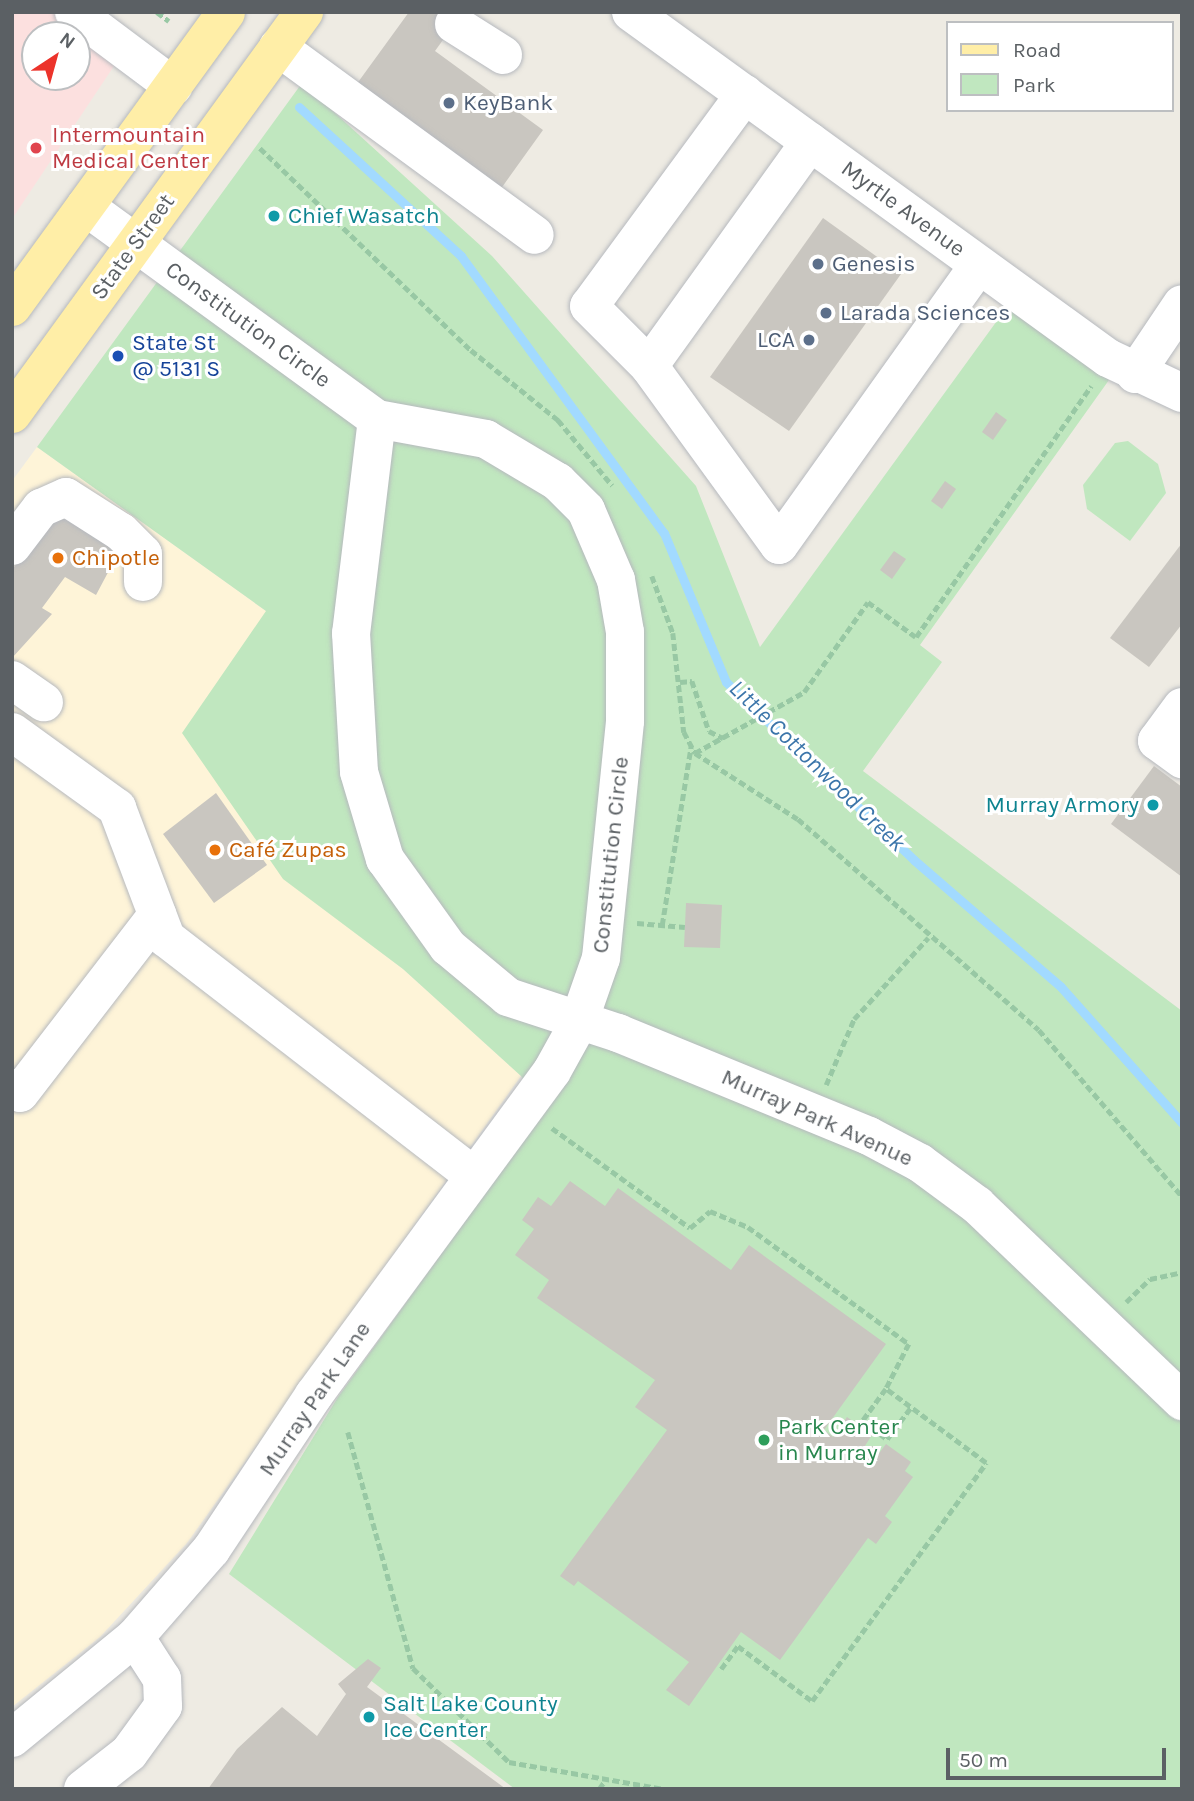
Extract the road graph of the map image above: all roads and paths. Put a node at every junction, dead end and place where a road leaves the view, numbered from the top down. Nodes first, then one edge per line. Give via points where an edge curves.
1 (74, 12) edge
2 (157, 12) edge
3 (226, 12) edge
4 (304, 12) edge
5 (631, 12) edge
6 (169, 21) dead end
7 (454, 24) dead end
8 (278, 47) junction
9 (503, 55) dead end
10 (173, 86) junction
11 (745, 94) junction
12 (810, 142) junction
13 (260, 148) dead end
14 (85, 206) junction
15 (536, 235) dead end
16 (136, 243) junction
17 (979, 265) junction
18 (1182, 304) edge
19 (12, 307) edge
20 (649, 366) junction
21 (1122, 366) junction
22 (1182, 393) edge
23 (12, 414) edge
24 (377, 419) junction
25 (617, 495) dead end
26 (12, 546) edge
27 (647, 564) dead end
28 (143, 582) dead end
29 (12, 680) edge
30 (680, 682) junction
31 (44, 702) dead end
32 (1182, 707) edge
33 (12, 732) edge
34 (724, 738) junction
35 (691, 746) junction
36 (695, 754) junction
37 (1182, 759) edge
38 (157, 915) junction
39 (608, 920) junction
40 (662, 925) junction
41 (685, 927) dead end
42 (928, 939) junction
43 (578, 1024) junction
44 (828, 1081) dead end
45 (15, 1095) edge
46 (551, 1128) dead end
47 (474, 1176) junction
48 (1182, 1195) edge
49 (1182, 1272) edge
50 (1099, 1325) junction
51 (886, 1389) junction
52 (1182, 1401) edge
53 (911, 1407) junction
54 (348, 1432) dead end
55 (135, 1637) junction
56 (721, 1669) dead end
57 (12, 1738) edge
58 (607, 1779) junction
59 (83, 1789) edge
60 (599, 1789) edge
61 (664, 1789) edge

1 - 10 street
2 - 6 path
3 - 10 main road
4 - 8 main road, State Street
5 - 11 street, Myrtle Avenue
7 - 9 street
8 - 15 street
8 - 16 main road, State Street
10 - 14 main road
11 - 12 street, Myrtle Avenue
11 - 20 street via 589,306
12 - 17 street, Myrtle Avenue
12 - 20 street
13 - 25 path via 471,351 558,420
14 - 16 street, Constitution Circle
14 - 19 main road
16 - 23 main road, State Street
16 - 24 street, Constitution Circle
17 - 20 street via 779,545
17 - 21 street, Myrtle Avenue
18 - 21 street
21 - 22 street, Myrtle Avenue
21 - 34 path via 916,637 868,602 804,692
24 - 39 street, Constitution Circle via 486,439 525,459 586,510 602,541 625,632 625,721 610,832
24 - 43 street via 351,633 359,772 371,821 384,859 448,947 508,998
26 - 28 street via 41,508 66,497 121,532 143,554
27 - 30 path via 673,633
29 - 31 street
30 - 34 path via 692,681 709,731
30 - 35 path
32 - 37 street via 1157,741
33 - 38 street via 117,808
34 - 36 path
35 - 36 path
35 - 40 path
36 - 42 path via 798,819
38 - 45 street
38 - 47 street via 166,939
39 - 40 path
39 - 43 street, Constitution Circle
40 - 41 path
42 - 44 path via 854,1019
42 - 48 path via 1053,1044
43 - 47 street, Murray Park Lane
43 - 50 street, Murray Park Avenue via 618,1033 778,1098 920,1163 977,1205
46 - 51 path via 690,1228 710,1211 748,1227 909,1343
47 - 55 street, Murray Park Lane via 211,1550
49 - 50 path via 1150,1279
50 - 52 street, Murray Park Avenue
51 - 53 path
51 - 53 path via 861,1424 887,1439
53 - 56 path via 986,1462 812,1701 738,1646
54 - 58 path via 360,1459 385,1585 413,1668 509,1762
55 - 57 street, Murray Park Lane
55 - 59 street via 162,1679 163,1706 129,1753
58 - 60 path
58 - 61 path

